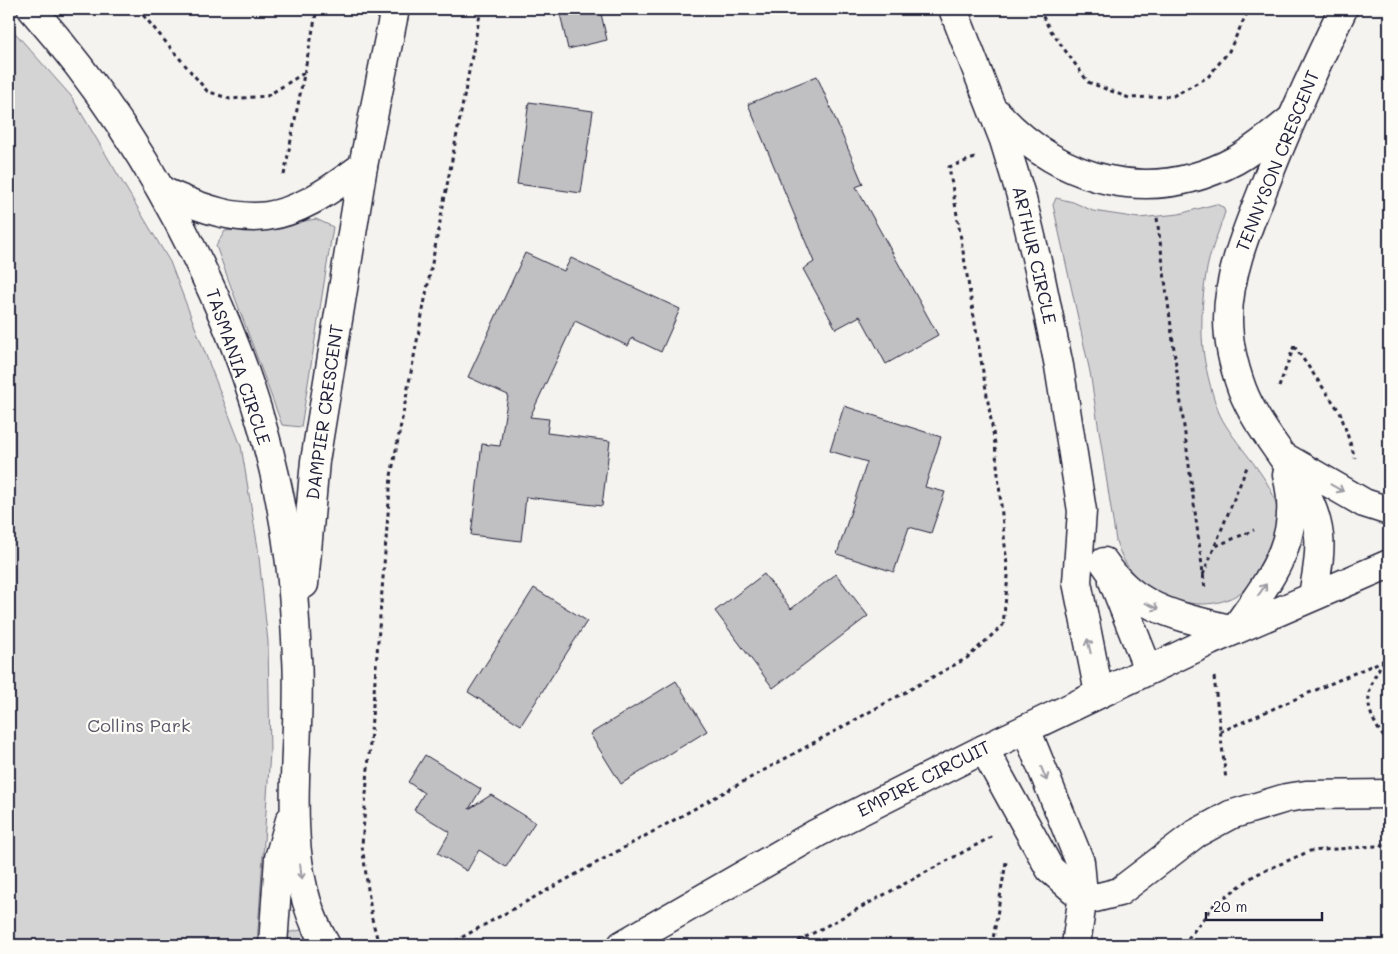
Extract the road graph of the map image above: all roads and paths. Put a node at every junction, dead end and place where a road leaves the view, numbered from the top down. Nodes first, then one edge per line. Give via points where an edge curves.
1 (32, 9) edge
2 (138, 9) edge
3 (318, 9) edge
4 (395, 9) edge
5 (481, 9) edge
6 (953, 9) edge
7 (1039, 9) edge
8 (1249, 9) edge
9 (1343, 9) edge
10 (304, 73) junction
11 (991, 107) junction
12 (1290, 120) junction
13 (1007, 148) junction
14 (363, 166) junction
15 (1153, 184) junction
16 (162, 192) junction
17 (277, 215) junction
18 (1294, 346) dead end
19 (1280, 454) junction
20 (1358, 467) dead end
21 (1082, 511) junction
22 (1389, 511) edge
23 (1104, 562) junction
24 (1389, 564) edge
25 (1313, 596) junction
26 (1234, 630) junction
27 (1209, 633) junction
28 (1389, 658) edge
29 (298, 660) junction
30 (1384, 660) junction
31 (1148, 669) junction
32 (1100, 693) junction
33 (1026, 729) junction
34 (1220, 732) junction
35 (1389, 744) edge
36 (984, 749) junction
37 (1389, 794) edge
38 (294, 806) junction
39 (1230, 815) junction
40 (996, 835) dead end
41 (1389, 845) edge
42 (1007, 854) dead end
43 (1083, 894) junction
44 (273, 945) edge
45 (326, 945) edge
46 (379, 945) edge
47 (448, 945) edge
48 (622, 945) edge
49 (791, 945) edge
50 (992, 945) edge
51 (1076, 945) edge
52 (1184, 945) edge

1 - 16 street, TASMANIA CIRCLE via 109,105
2 - 10 path via 207,91 230,99 267,96
3 - 10 path
4 - 14 street, DAMPIER CRESCENT
5 - 46 path via 391,476 362,845
6 - 11 street, ARTHUR CIRCLE
7 - 8 path via 1088,82 1129,98 1173,96 1208,76 1229,51
9 - 12 street, TENNYSON CRESCENT
10 - 17 path
11 - 13 street, ARTHUR CIRCLE
11 - 15 street via 1029,143 1060,163 1112,181
12 - 15 street via 1251,151 1221,167 1181,181
12 - 19 street, TENNYSON CRESCENT via 1244,236 1228,317 1233,361 1242,390 1262,431
13 - 21 street, ARTHUR CIRCLE via 1058,357
13 - 47 path via 948,167 995,444 1008,576 1003,625 967,658
14 - 17 street via 304,206
14 - 29 street, DAMPIER CRESCENT via 315,461
15 - 27 path
16 - 17 street via 227,216 256,218
16 - 29 street, TASMANIA CIRCLE via 208,282 254,402 289,556
18 - 20 path via 1340,412
19 -> 22 street via 1364,503
19 - 25 street, TENNYSON CRESCENT via 1304,490 1317,524 1319,551
26 -> 19 street, TENNYSON CRESCENT via 1280,563 1288,539 1291,490
21 - 23 street, ARTHUR CIRCLE
32 -> 21 street, ARTHUR CIRCLE via 1078,582
23 -> 27 street via 1125,588 1144,602
23 - 31 street, ARTHUR CIRCLE
24 - 25 street, EMPIRE CIRCUIT
25 - 26 street, EMPIRE CIRCUIT
26 - 27 street, EMPIRE CIRCUIT
27 - 31 street, EMPIRE CIRCUIT
27 - 34 path
28 - 30 path
29 - 38 street, TASMANIA CIRCLE
30 - 34 path
30 - 35 path via 1374,677 1367,703 1378,729
31 - 32 street, EMPIRE CIRCUIT
32 - 33 street, EMPIRE CIRCUIT
33 - 36 street, EMPIRE CIRCUIT
33 -> 43 street via 1076,849
34 - 39 path
36 - 43 street via 1050,869 1065,884
36 - 48 street, EMPIRE CIRCUIT via 817,833
37 - 39 street via 1306,795
38 - 44 street, TASMANIA CIRCLE via 279,858
38 -> 45 street, TASMANIA CIRCLE via 306,904 311,920
39 - 43 street via 1195,834 1119,892 1096,898
40 - 49 path
41 - 52 path via 1310,851 1255,875 1214,905
42 - 50 path
43 - 51 street

